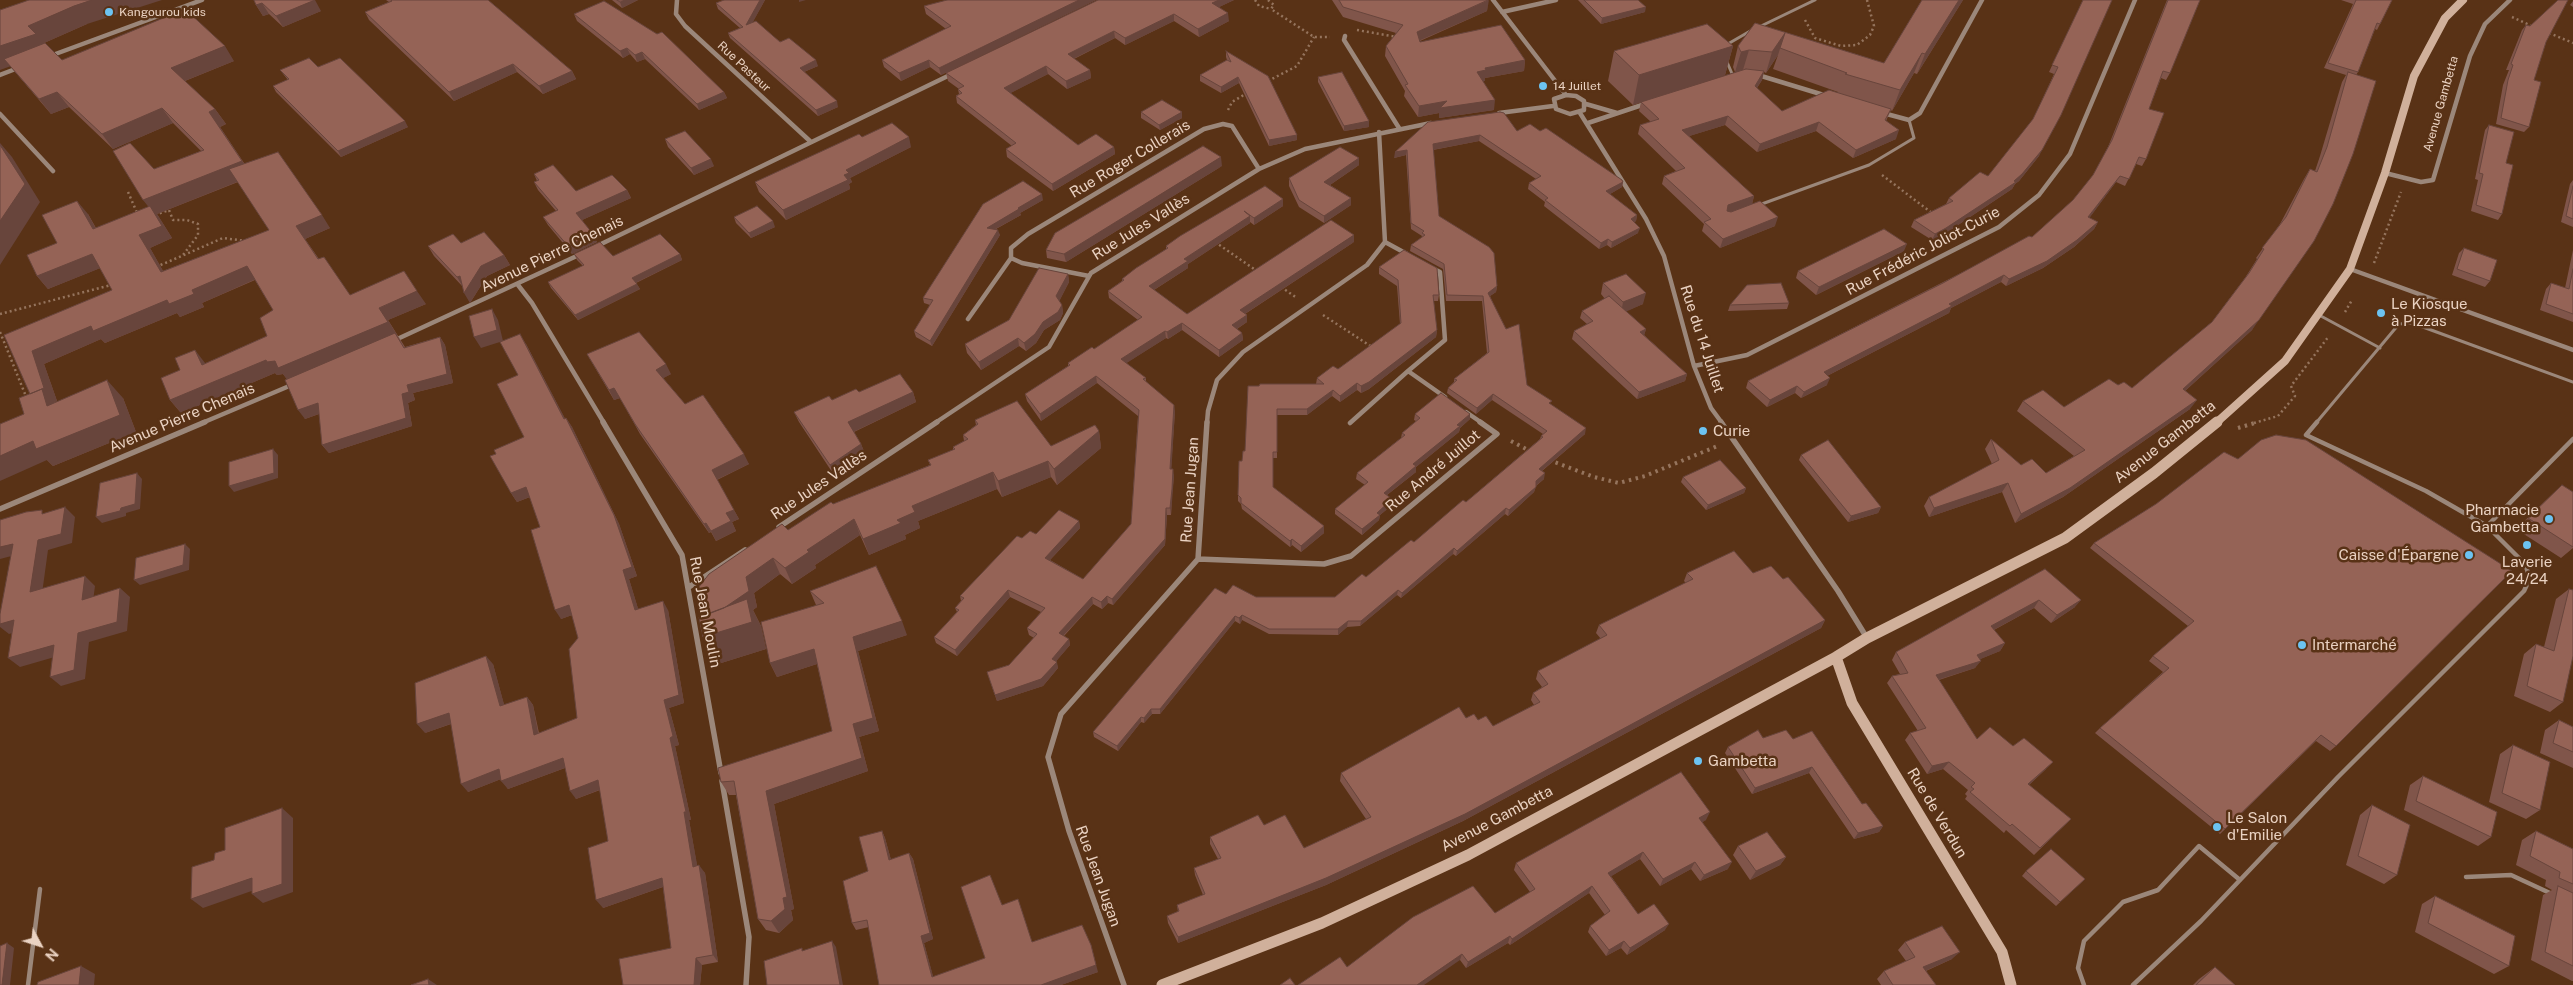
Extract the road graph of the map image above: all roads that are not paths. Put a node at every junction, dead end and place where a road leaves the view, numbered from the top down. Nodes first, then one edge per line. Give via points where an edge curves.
1 (202, 0) edge
2 (677, 0) edge
3 (1494, 0) edge
4 (1556, 0) edge
5 (1815, 0) edge
6 (1982, 0) edge
7 (2134, 0) edge
8 (2463, 0) edge
9 (2510, 0) edge
10 (1502, 12) junction
11 (1345, 36) road end
12 (48, 57) edge
13 (26, 65) edge
14 (960, 70) edge
15 (0, 75) edge
16 (1738, 75) edge
17 (1753, 75) edge
18 (1731, 76) joint
19 (1566, 94) junction
20 (1836, 98) edge
21 (1655, 101) edge
22 (1586, 104) junction
23 (1553, 106) junction
24 (1881, 112) edge
25 (1580, 113) junction
26 (0, 114) edge
27 (1495, 114) edge
28 (1618, 114) junction
29 (1909, 120) junction
30 (1437, 122) edge
31 (1588, 123) junction
32 (1399, 128) junction
33 (1379, 132) junction
34 (811, 142) junction
35 (1258, 169) junction
36 (53, 171) dead end
37 (2386, 173) junction
38 (1754, 208) edge
39 (1385, 242) junction
40 (1011, 258) junction
41 (1417, 259) edge
42 (1424, 264) edge
43 (2350, 269) junction
44 (1089, 276) junction
45 (518, 285) junction
46 (2319, 315) junction
47 (968, 320) dead end
48 (385, 345) edge
49 (2380, 348) junction
50 (2573, 350) edge
51 (1694, 366) junction
52 (1408, 371) junction
53 (298, 382) edge
54 (2573, 382) edge
55 (1448, 400) edge
56 (1456, 406) edge
57 (1350, 423) dead end
58 (2573, 439) edge
59 (0, 509) edge
60 (2486, 526) junction
61 (771, 532) edge
62 (746, 549) edge
63 (1198, 559) junction
64 (689, 587) junction
65 (1867, 638) junction
66 (1836, 657) junction
67 (2466, 877) dead end
68 (2240, 880) junction
69 (40, 889) dead end
70 (2555, 896) edge
71 (28, 985) edge
72 (746, 985) edge
73 (1124, 985) edge
74 (1162, 985) edge
75 (2011, 985) edge
76 (2084, 985) edge
77 (2133, 985) edge

1 - 12 street
2 - 34 street, Rue Pasteur via 676,14 685,26
3 - 10 street
4 - 10 street
5 - 18 lane via 1736,38 1726,46 1724,54
6 - 29 street via 1920,113
7 - 51 street, Rue Frédéric Joliot-Curie via 2070,154 2039,195 1999,227 1747,355
8 - 37 main road, Avenue Gambetta via 2445,18 2414,76
9 - 37 street, Avenue Gambetta via 2486,24 2470,56 2433,180 2421,182
10 - 19 street
11 - 32 street via 1344,40
13 - 15 street
14 - 34 street, Avenue Pierre Chenais
16 - 18 street
17 - 20 street
19 - 22 street via 1576,96
19 - 23 street via 1554,99
21 - 28 street
22 - 25 street
22 - 28 street
23 - 25 street via 1564,113
23 - 27 street
24 - 29 street
25 - 31 street, Rue du 14 Juillet
26 - 36 street
28 - 31 street
29 - 38 lane via 1914,138 1869,165
30 - 32 street, Rue Jules Vallès
31 - 51 street, Rue du 14 Juillet via 1646,218 1664,256
32 - 33 street, Rue Jules Vallès
33 - 35 street, Rue Jules Vallès via 1305,149
33 - 39 street
34 - 45 street, Avenue Pierre Chenais
35 - 40 street, Rue Roger Collerais via 1232,126 1223,124 1204,129 1028,234 1011,248
35 - 44 street, Rue Jules Vallès
37 - 43 main road, Avenue Gambetta
39 - 41 street
39 - 63 street, Rue Jean Jugan via 1367,265 1243,352 1217,380 1208,411
40 - 44 street
40 - 47 street, Rue Roger Collerais
42 - 52 street via 1440,272 1445,340
43 - 46 main road, Avenue Gambetta
43 - 50 street
44 - 61 street, Rue Jules Vallès via 1049,347
45 - 48 street, Avenue Pierre Chenais
45 - 64 street, Rue Jean Moulin via 532,303 682,554
46 - 49 lane
46 - 65 main road, Avenue Gambetta via 2285,361 2242,402 2154,473 2065,538
49 - 54 lane via 2399,324 2412,323
49 - 60 lane via 2306,435 2426,492
51 - 65 street, Rue du 14 Juillet via 1711,408
52 - 55 street
52 - 57 street
53 - 59 street, Avenue Pierre Chenais
56 - 63 street, Rue André Juillot via 1497,434 1351,556 1324,564
58 - 60 lane
60 - 68 lane via 2525,564 2530,578 2524,591
62 - 64 street
63 - 73 street, Rue Jean Jugan via 1061,714 1048,757 1069,831
64 - 72 street, Rue Jean Moulin via 749,937
65 - 66 main road, Avenue Gambetta
66 - 74 main road, Avenue Gambetta via 1695,730 1468,855 1322,924
66 - 75 main road, Rue de Verdun via 1852,703 2002,952
67 - 70 lane via 2510,875
68 - 76 lane via 2199,846 2158,890 2123,902 2084,941 2078,968
68 - 77 lane
69 - 71 lane

